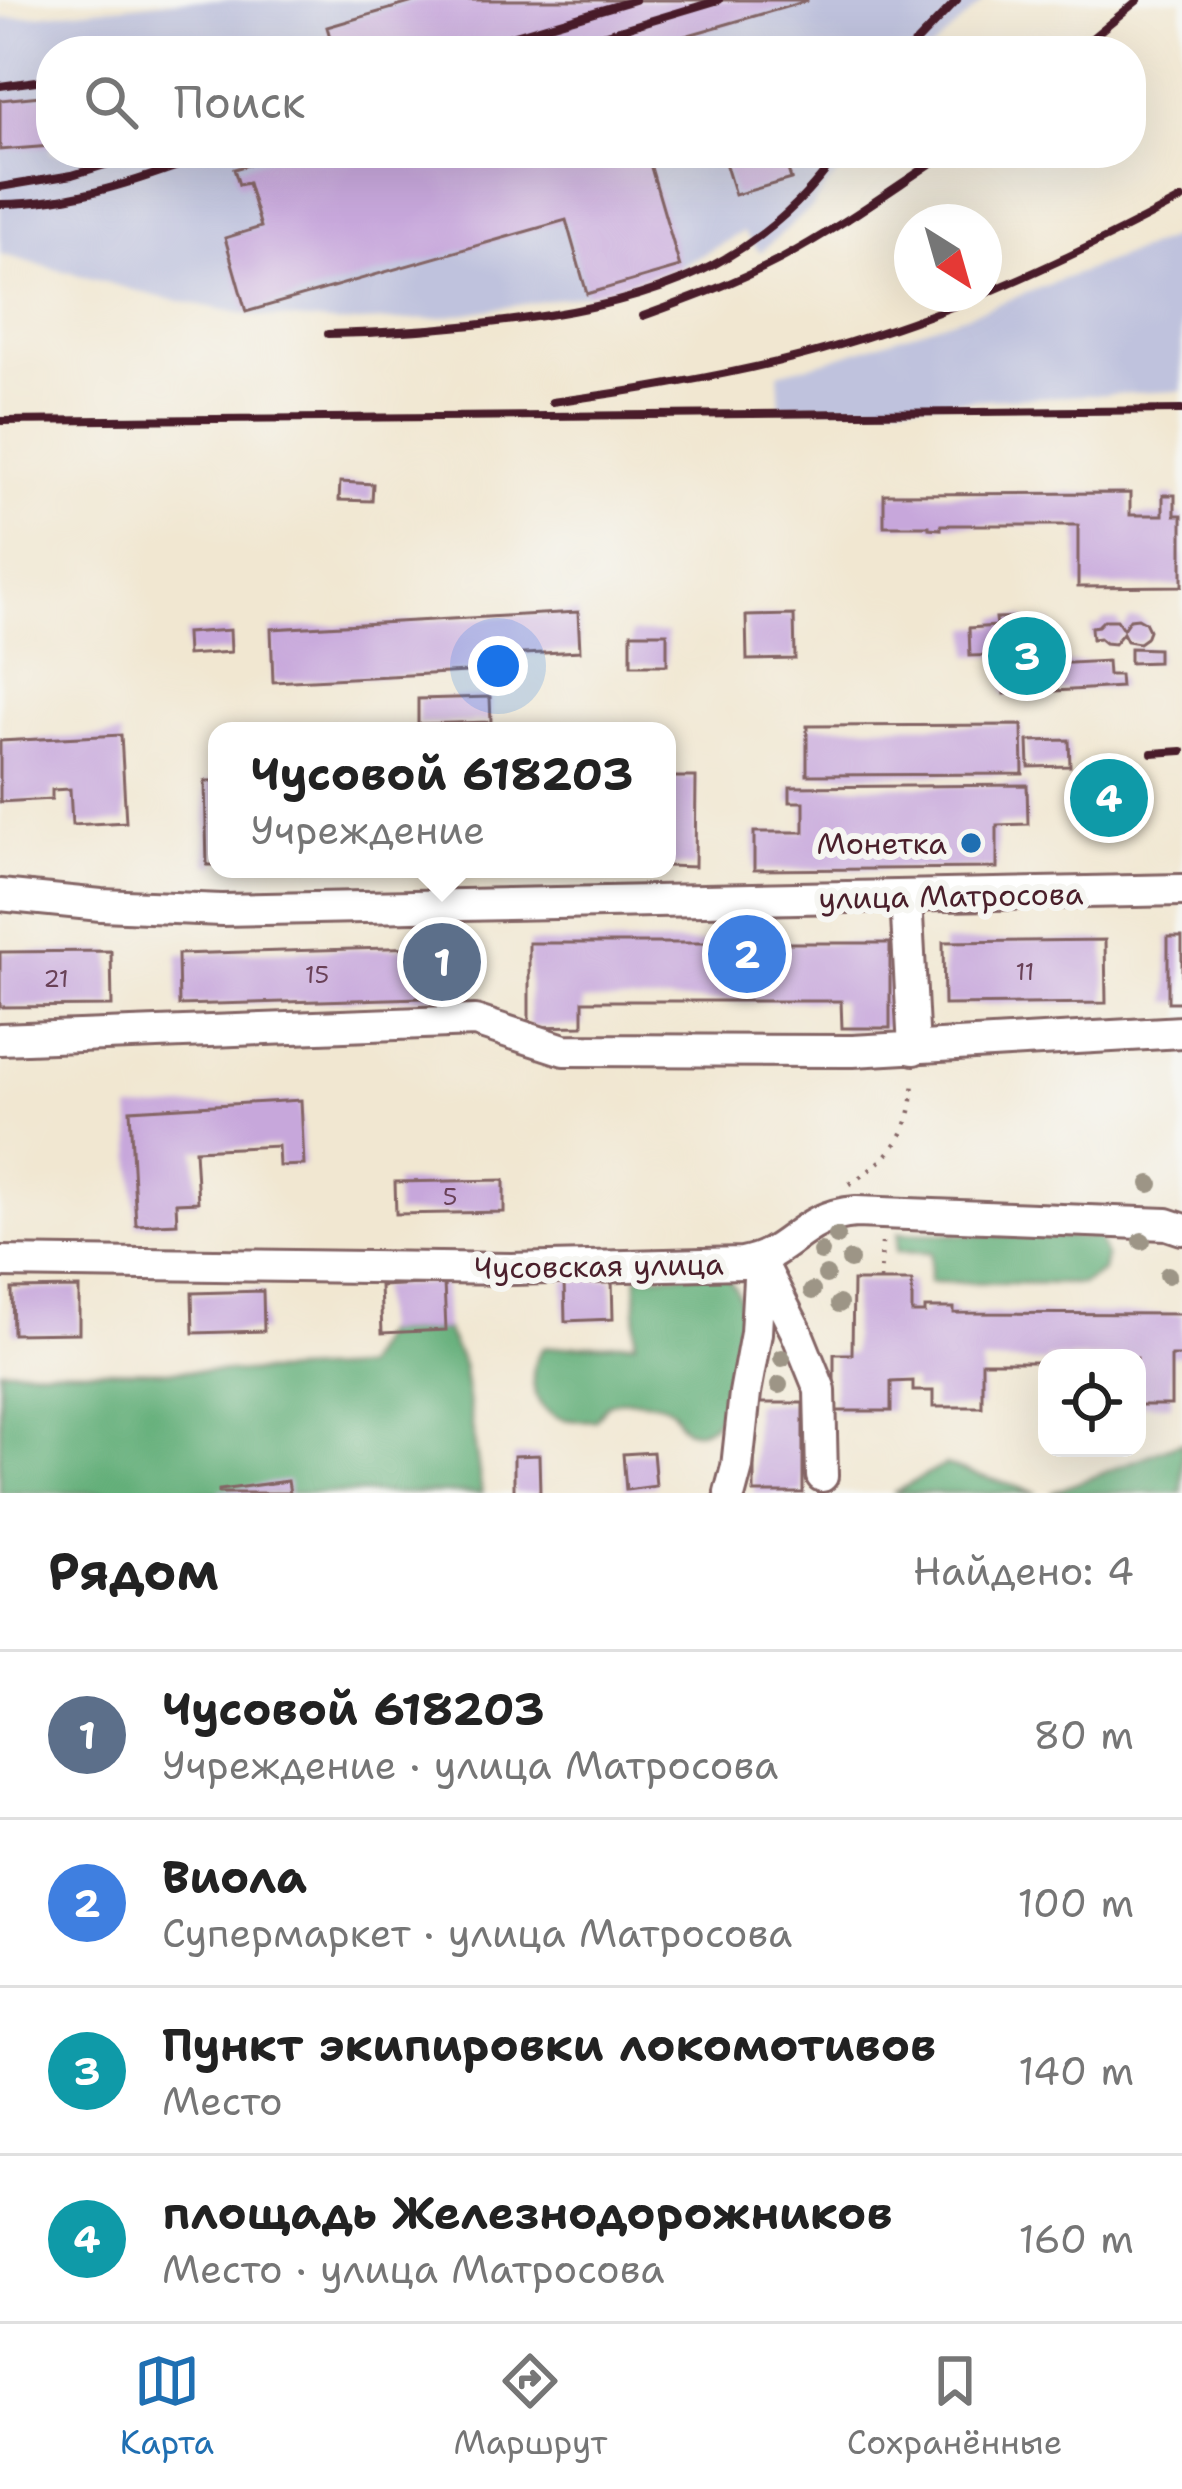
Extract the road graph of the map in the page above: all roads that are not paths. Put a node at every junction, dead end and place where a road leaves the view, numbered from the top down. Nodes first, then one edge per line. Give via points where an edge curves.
1 (1182, 890) edge
2 (0, 895) edge
3 (906, 897) junction
4 (1182, 1032) edge
5 (0, 1039) edge
6 (914, 1049) junction
7 (1182, 1229) edge
8 (760, 1260) junction
9 (0, 1262) edge
10 (822, 1476) dead end
11 (730, 1493) edge

1 - 3 street, улица Матросова
2 - 3 street, улица Матросова via 222,910
3 - 6 street
4 - 6 street
5 - 6 street via 475,1021 564,1050
7 - 8 street, Чусовская улица via 836,1213
8 - 9 street, Чусовская улица via 511,1269
8 - 10 street via 820,1390
8 - 11 street

